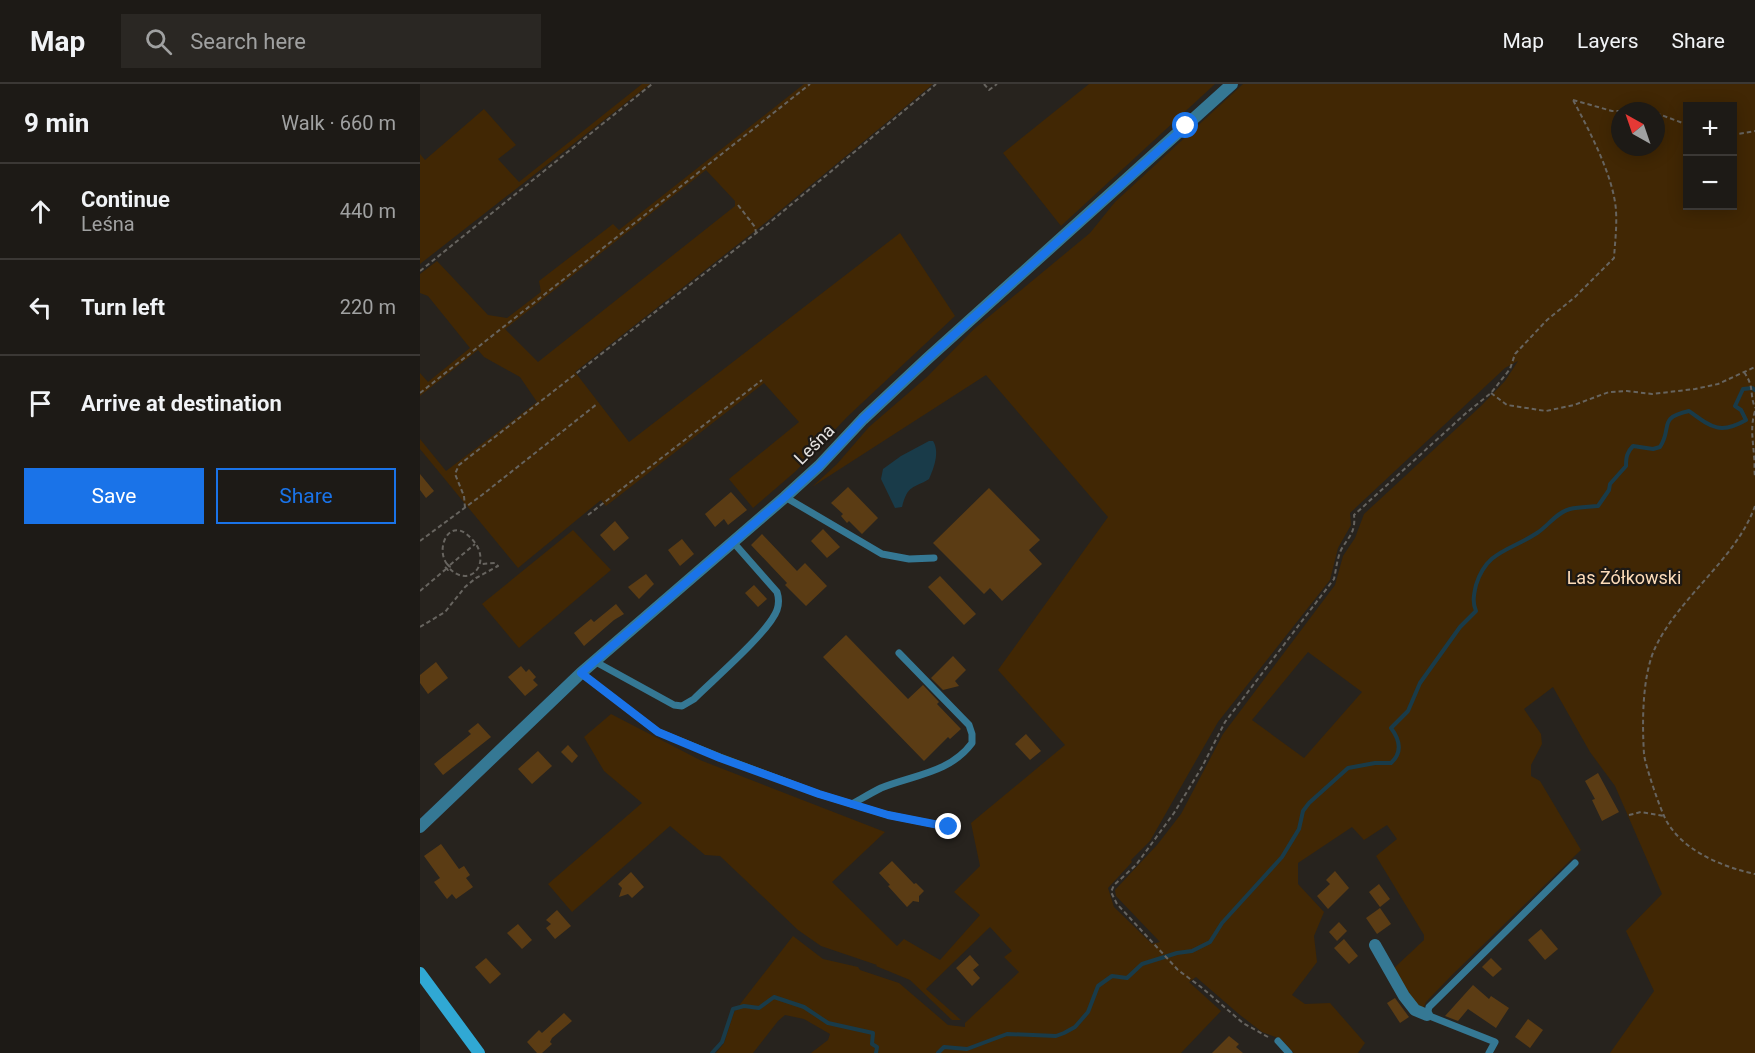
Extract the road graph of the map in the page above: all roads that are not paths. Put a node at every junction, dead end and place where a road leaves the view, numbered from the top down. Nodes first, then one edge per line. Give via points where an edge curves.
1 (1232, 84) edge
2 (785, 497) junction
3 (733, 542) junction
4 (934, 558) dead end
5 (899, 653) dead end
6 (594, 661) junction
7 (581, 673) junction
8 (852, 804) junction
9 (420, 827) edge
10 (949, 827) dead end
11 (1575, 863) dead end
12 (1375, 945) dead end
13 (420, 973) edge
14 (1427, 1015) junction
15 (1278, 1041) road end
16 (478, 1053) edge
17 (1289, 1053) edge
18 (1489, 1053) edge

1 - 2 street, Leśna via 927,359
2 - 3 street, Leśna
2 - 4 lane via 882,554
3 - 6 street, Leśna
3 - 6 lane via 773,586 779,604 763,631 694,699 674,705
5 - 8 lane via 969,725 972,743 940,769 882,788
6 - 7 street, Leśna
7 - 8 lane via 658,732
7 - 9 street, Leśna
8 - 10 lane
11 - 14 lane via 1459,975 1429,1007
12 - 14 street via 1414,1010
13 - 16 main road
14 - 18 lane via 1495,1042
15 - 17 lane

